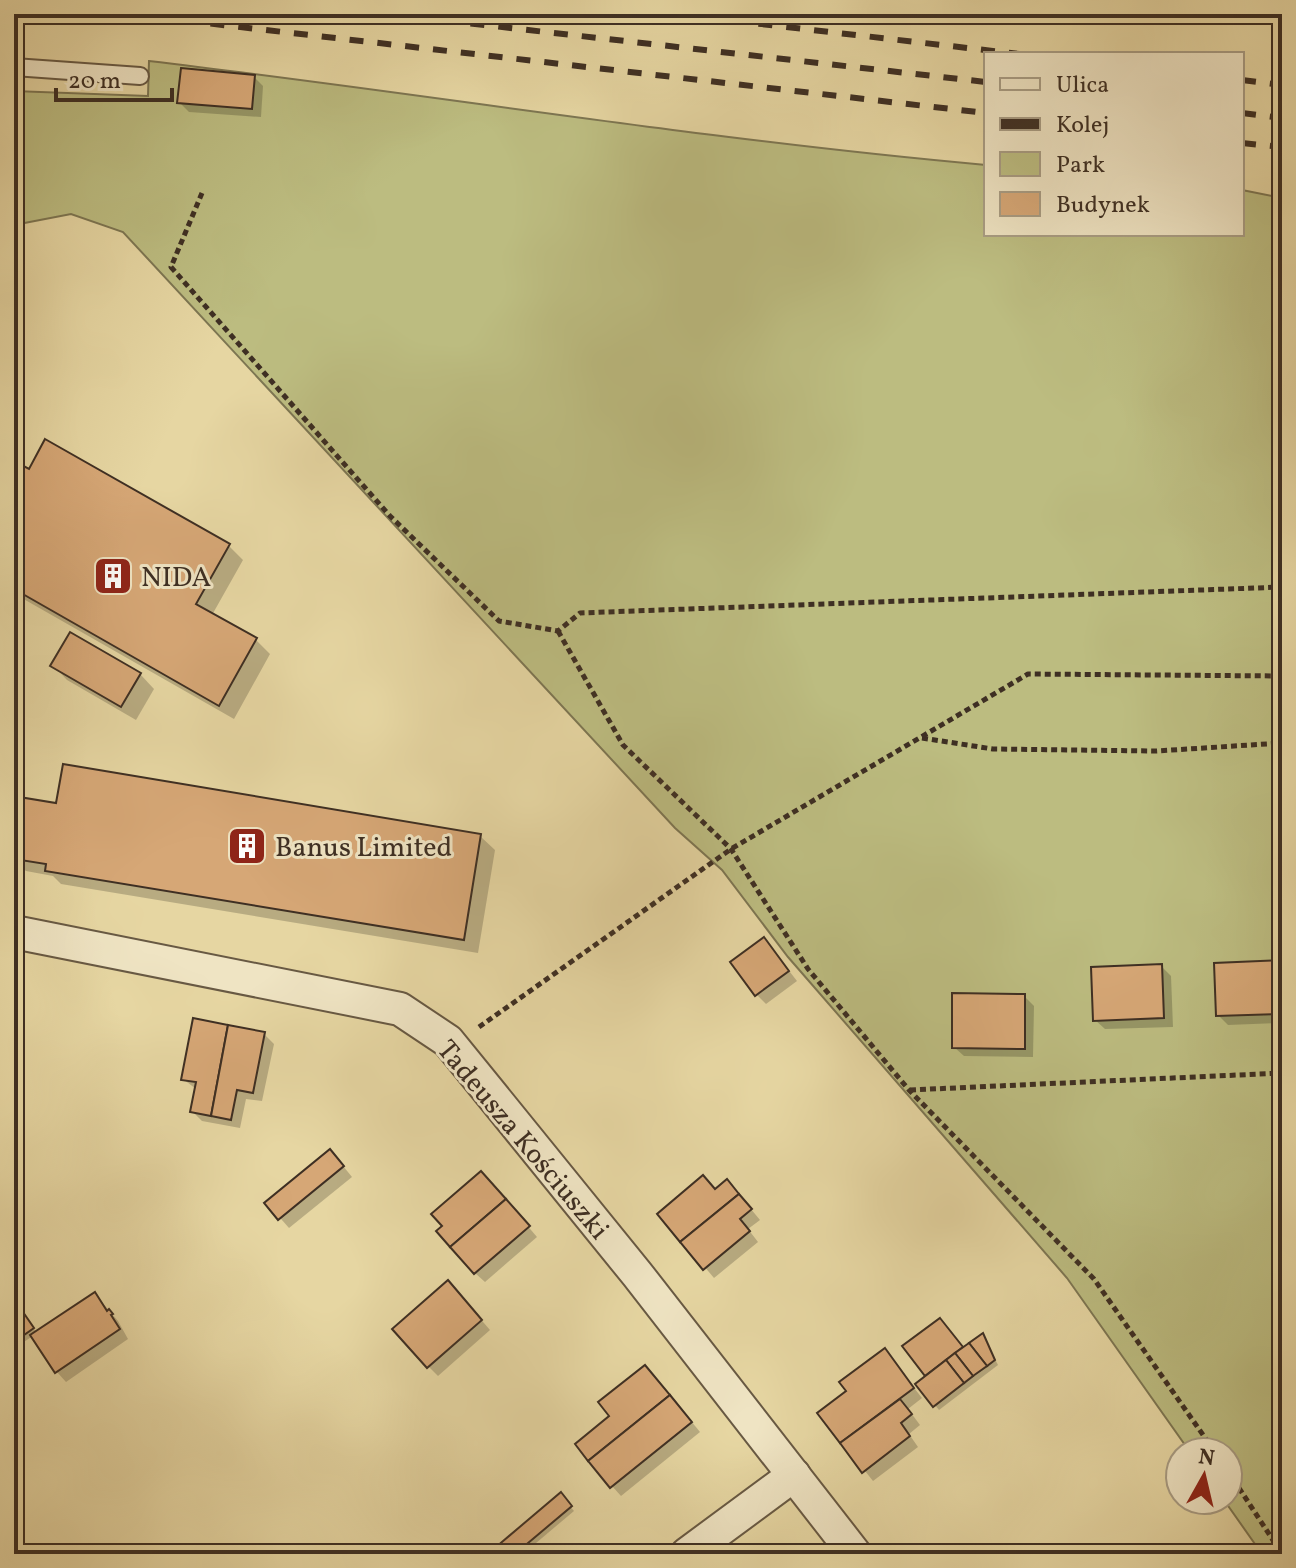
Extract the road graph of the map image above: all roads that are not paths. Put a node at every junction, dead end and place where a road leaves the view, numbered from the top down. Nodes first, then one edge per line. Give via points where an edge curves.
1 (14, 67) edge
2 (140, 76) dead end
3 (14, 932) edge
4 (794, 1475) junction
5 (687, 1554) edge
6 (855, 1554) edge

1 - 2 lane
3 - 4 street, Tadeusza Kościuszki via 400,1009 448,1041
4 - 5 street
4 - 6 street, Tadeusza Kościuszki

